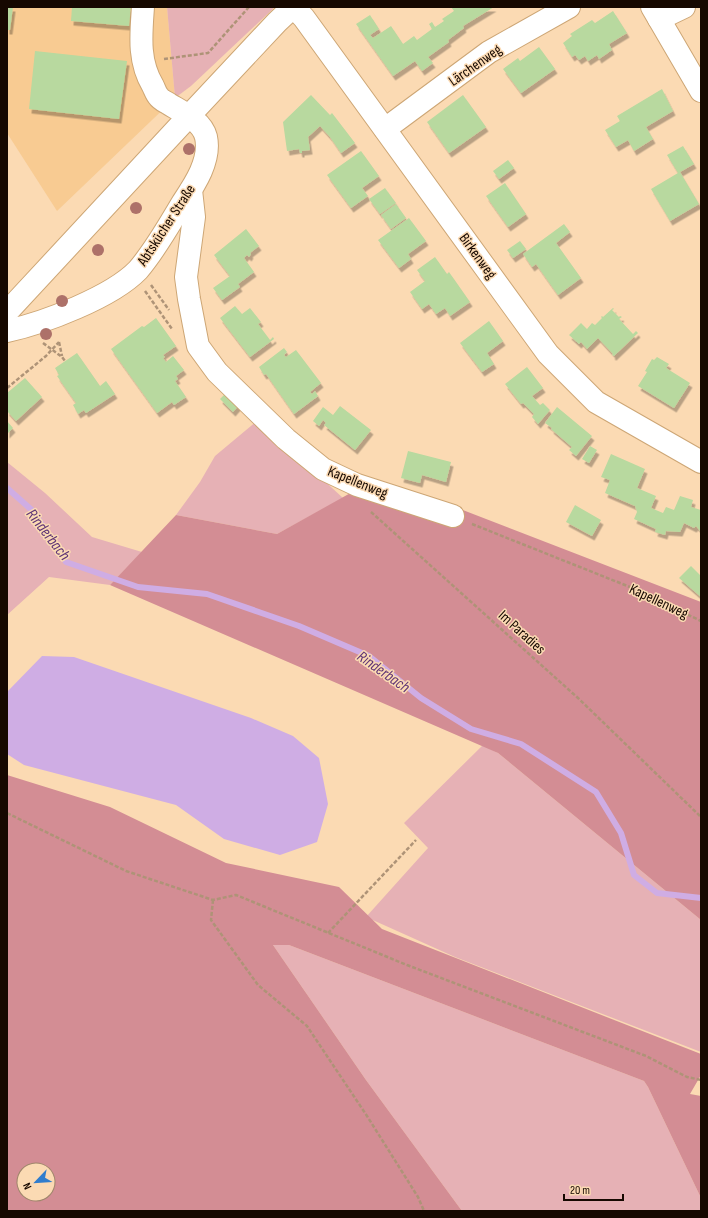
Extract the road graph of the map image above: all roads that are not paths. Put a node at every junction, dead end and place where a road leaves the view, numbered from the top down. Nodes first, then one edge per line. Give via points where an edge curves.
1 (143, 7) edge
2 (294, 7) edge
3 (569, 7) edge
4 (684, 7) edge
5 (656, 13) edge
6 (701, 91) edge
7 (188, 116) junction
8 (385, 129) junction
9 (191, 190) junction
10 (7, 312) edge
11 (7, 331) edge
12 (701, 462) edge
13 (452, 516) road end

1 - 7 street, Abtskücher Straße via 140,43 146,75 159,97
2 - 7 street
2 - 8 street, Birkenweg
3 - 8 street, Lärchenweg via 489,52
4 - 5 street
5 - 6 street
7 - 9 street, Abtskücher Straße via 201,126 206,138 206,154
7 - 10 street
8 - 12 street, Birkenweg via 548,354 596,402
9 - 11 street, Abtskücher Straße via 157,244 133,274 119,286 87,303
9 - 13 street, Kapellenweg via 194,217 186,277 189,299 198,346 217,372 286,439 323,469 357,485

